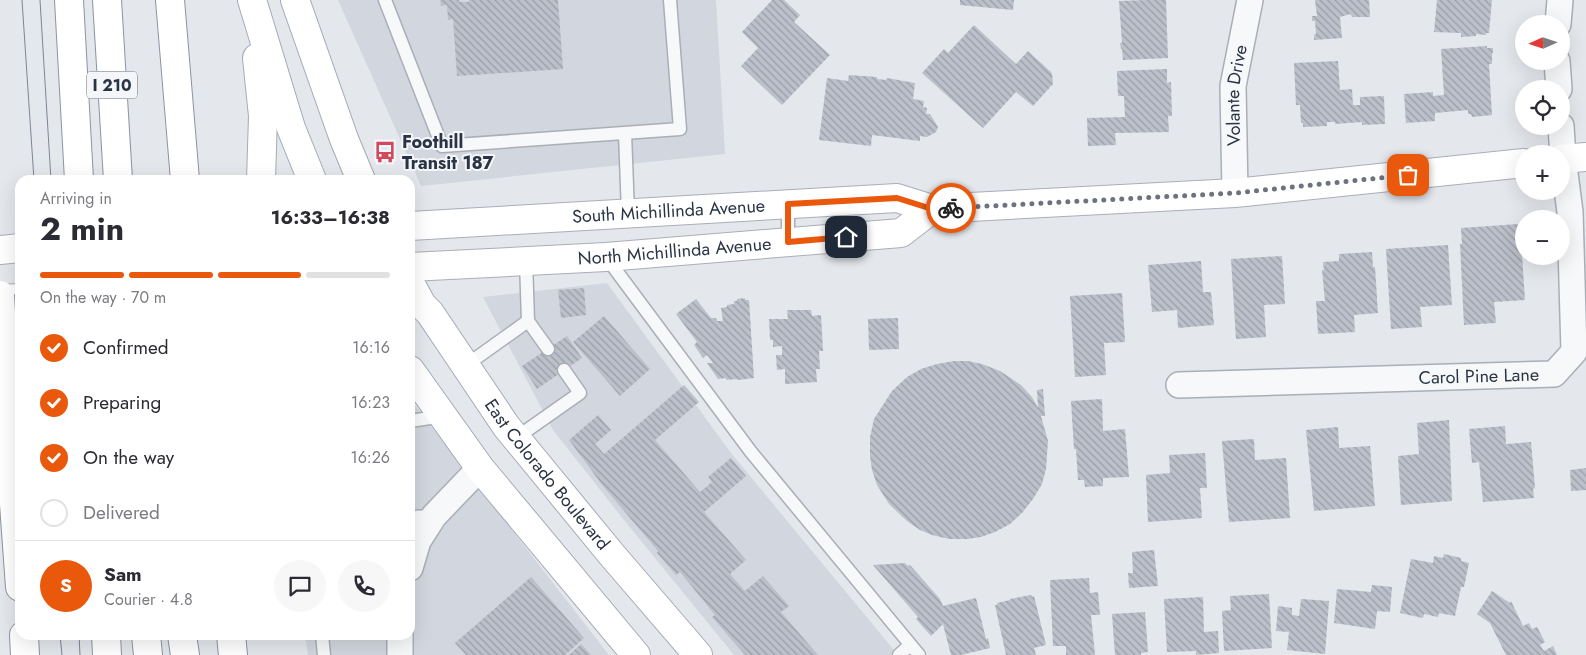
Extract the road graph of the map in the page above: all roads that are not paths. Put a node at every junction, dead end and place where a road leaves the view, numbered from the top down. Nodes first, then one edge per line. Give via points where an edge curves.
1 (69, 0) edge
2 (107, 0) edge
3 (170, 0) edge
4 (295, 0) edge
5 (386, 0) edge
6 (670, 0) edge
7 (1250, 0) edge
8 (1560, 0) edge
9 (253, 1) edge
10 (1559, 15) edge
11 (625, 133) junction
12 (1515, 163) edge
13 (184, 173) edge
14 (79, 175) edge
15 (118, 175) edge
16 (261, 175) edge
17 (310, 175) edge
18 (359, 175) edge
19 (1235, 193) junction
20 (1570, 200) edge
21 (788, 204) junction
22 (932, 209) junction
23 (628, 213) junction
24 (415, 226) edge
25 (788, 242) junction
26 (15, 248) edge
27 (0, 250) edge
28 (606, 257) junction
29 (526, 261) junction
30 (415, 267) edge
31 (415, 292) edge
32 (0, 295) edge
33 (15, 298) edge
34 (0, 299) edge
35 (528, 321) junction
36 (548, 348) dead end
37 (465, 366) junction
38 (564, 370) dead end
39 (415, 377) edge
40 (1179, 385) dead end
41 (443, 416) junction
42 (415, 420) edge
43 (516, 438) junction
44 (480, 468) junction
45 (422, 516) edge
46 (15, 517) edge
47 (415, 551) edge
48 (24, 640) edge
49 (106, 640) edge
50 (146, 640) edge
51 (183, 640) edge
52 (232, 640) edge
53 (322, 640) edge
54 (910, 645) junction
55 (25, 655) edge
56 (107, 655) edge
57 (148, 655) edge
58 (185, 655) edge
59 (233, 655) edge
60 (324, 655) edge
61 (636, 655) edge
62 (698, 655) edge
63 (899, 655) edge
64 (919, 655) edge

1 - 14 main road
2 - 15 main road, I 210
3 - 13 main road
4 - 18 main road
5 - 11 lane via 442,146
6 - 11 lane via 680,130
7 - 19 street, Volante Drive via 1233,86
8 - 10 street
9 - 16 main road via 262,116
9 - 17 main road via 291,128
11 - 23 lane
12 - 19 main road, South Michillinda Avenue
19 - 22 main road, South Michillinda Avenue
20 - 40 street, Carol Pine Lane via 1574,352 1554,374
21 - 22 main road, South Michillinda Avenue via 897,198
21 - 23 main road, South Michillinda Avenue
21 - 25 lane
22 - 25 main road, North Michillinda Avenue via 901,233
23 - 24 main road, South Michillinda Avenue
25 - 28 main road, North Michillinda Avenue
26 - 27 main road
28 - 29 main road, North Michillinda Avenue
28 - 54 lane via 751,452
29 - 30 main road, North Michillinda Avenue
29 - 35 lane
31 - 37 main road, East Colorado Boulevard
32 - 46 main road, bridge
33 - 34 main road
35 - 36 lane
35 - 37 lane
37 - 43 main road, East Colorado Boulevard
38 - 43 lane via 580,392
39 - 41 main road
41 - 42 lane
41 - 44 main road
43 - 62 main road, East Colorado Boulevard
44 - 45 street
44 - 61 main road
45 - 47 street
48 - 55 main road
49 - 56 main road
50 - 57 main road
51 - 58 main road
52 - 59 main road
53 - 60 lane
54 - 63 lane
54 - 64 lane

